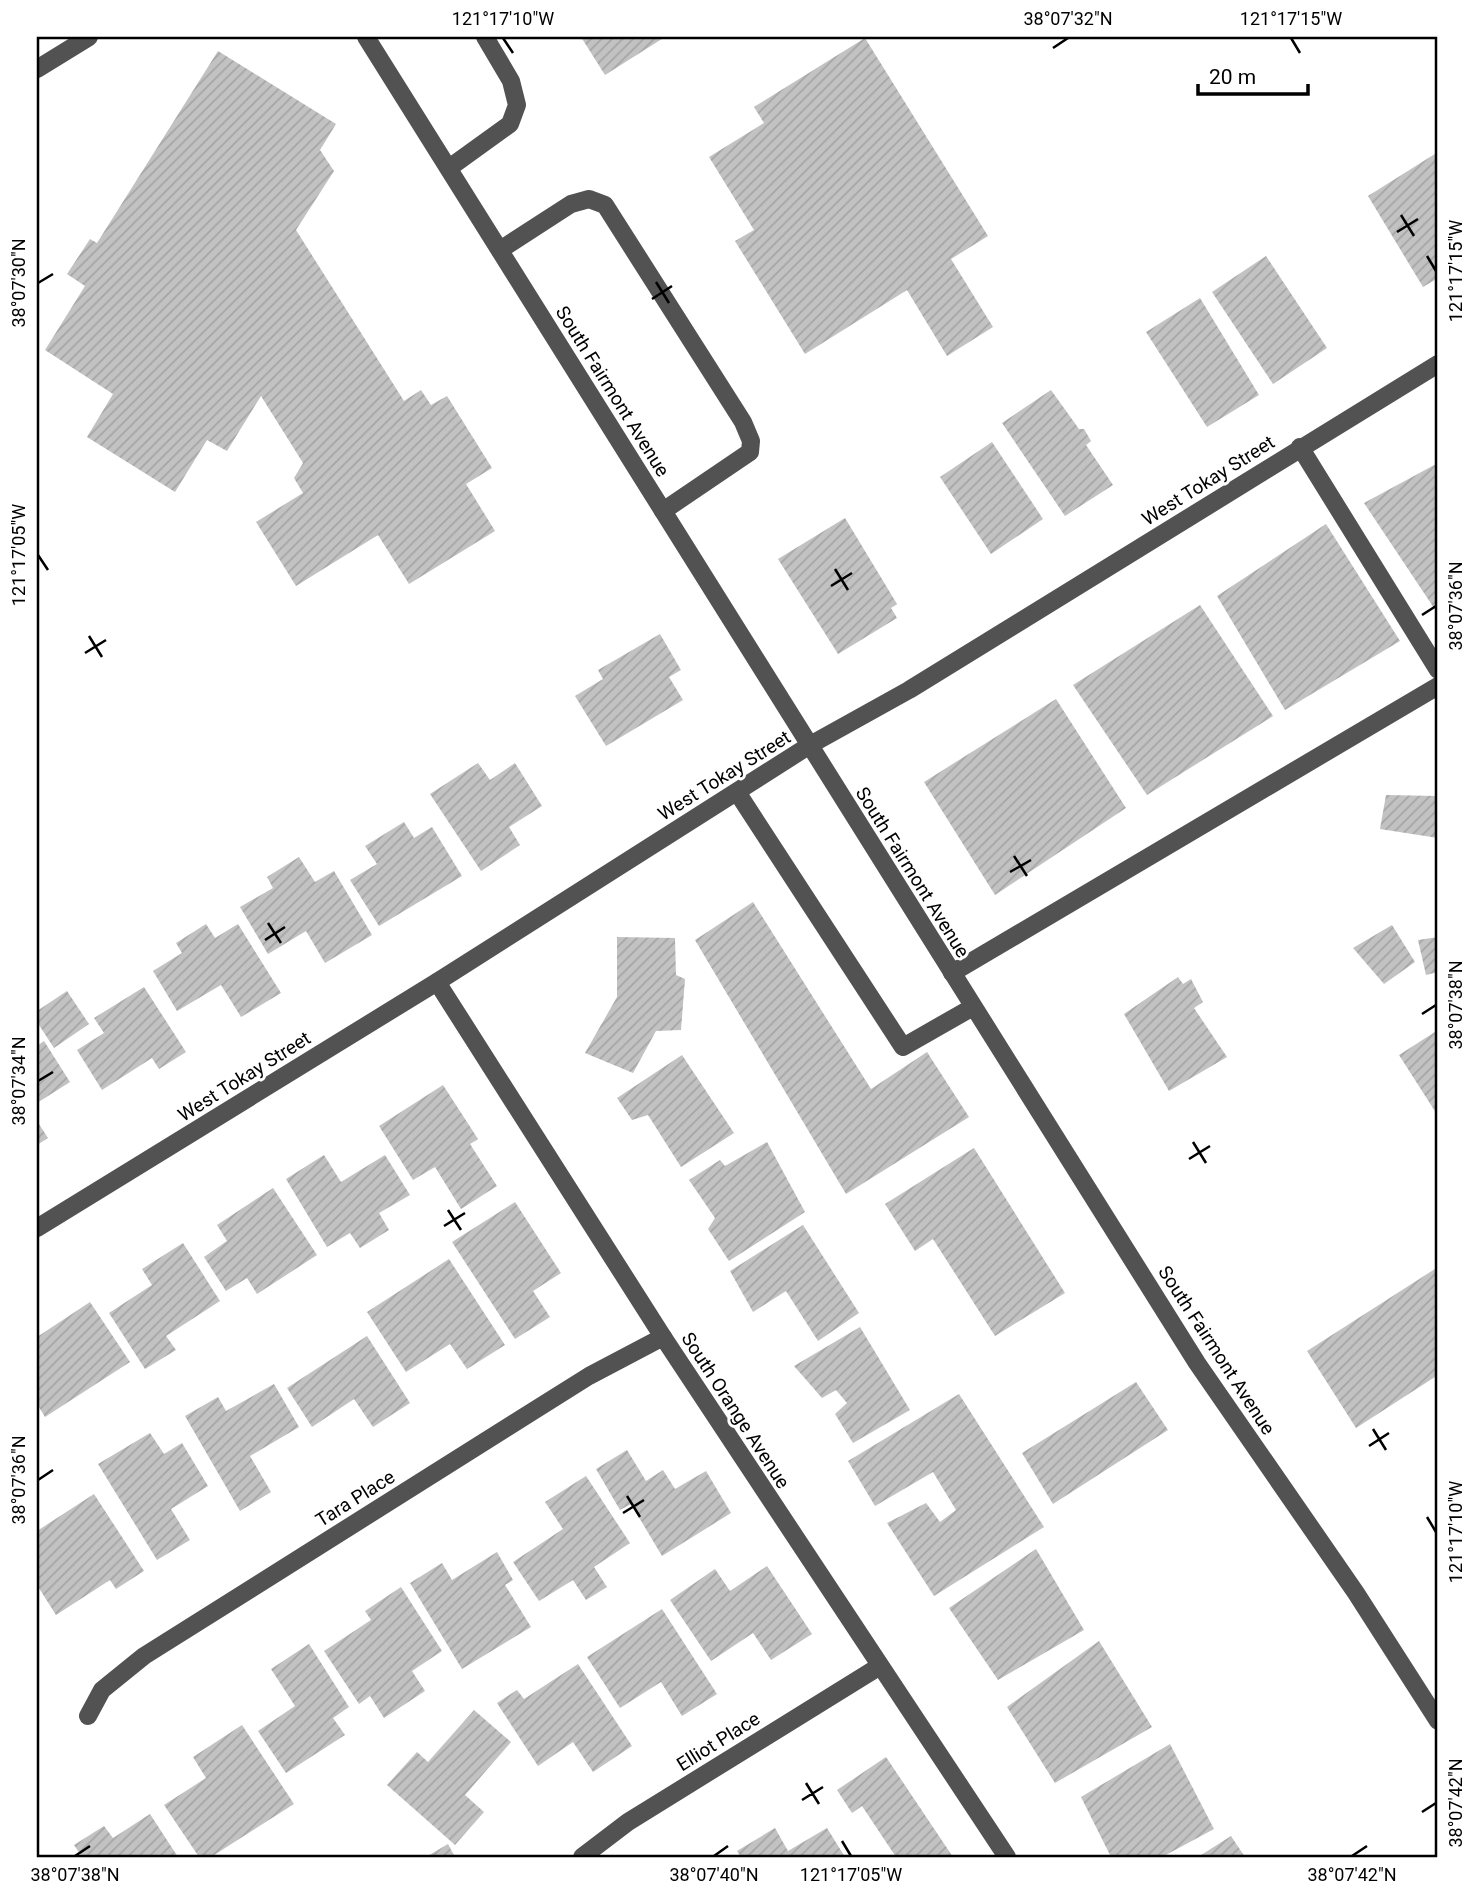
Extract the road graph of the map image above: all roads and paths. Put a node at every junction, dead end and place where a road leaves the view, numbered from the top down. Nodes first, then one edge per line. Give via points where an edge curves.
1 (89, 37) edge
2 (366, 37) edge
3 (485, 37) edge
4 (37, 69) edge
5 (449, 168) junction
6 (500, 250) junction
7 (1438, 364) edge
8 (1300, 447) junction
9 (663, 512) junction
10 (1438, 670) edge
11 (1438, 686) edge
12 (810, 745) junction
13 (737, 792) junction
14 (952, 973) junction
15 (437, 982) junction
16 (973, 1007) junction
17 (37, 1228) edge
18 (663, 1337) junction
19 (880, 1666) junction
20 (88, 1716) dead end
21 (1438, 1721) edge
22 (582, 1857) edge
23 (1007, 1857) edge

1 - 4 street
2 - 5 street, South Fairmont Avenue
3 - 5 street via 511,81 517,105 510,124
5 - 6 street, South Fairmont Avenue
6 - 9 street, South Fairmont Avenue
6 - 9 street via 571,204 589,199 606,205 743,422 750,452
7 - 8 street, West Tokay Street
8 - 10 street
8 - 12 street, West Tokay Street via 909,690
9 - 12 street, South Fairmont Avenue
11 - 14 street
12 - 13 street, West Tokay Street
12 - 14 street, South Fairmont Avenue
13 - 15 street, West Tokay Street
13 - 16 street via 903,1047
14 - 16 street, South Fairmont Avenue
15 - 17 street, West Tokay Street
15 - 18 street, South Orange Avenue
16 - 21 street, South Fairmont Avenue via 1197,1363
18 - 19 street, South Orange Avenue
18 - 20 street, Tara Place via 589,1376 144,1656 102,1690
19 - 22 street, Elliot Place via 628,1822
19 - 23 street, South Orange Avenue

